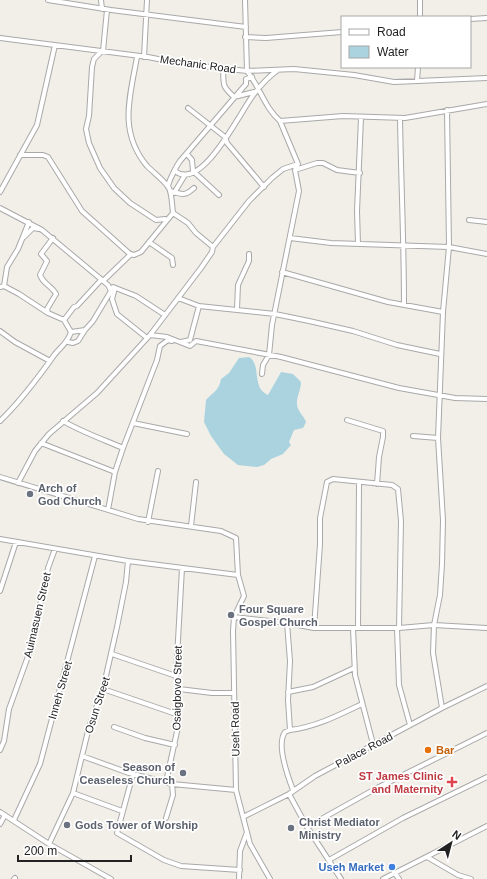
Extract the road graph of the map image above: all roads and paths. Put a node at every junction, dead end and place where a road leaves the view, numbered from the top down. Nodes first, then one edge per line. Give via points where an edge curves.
1 (48, 0) edge
2 (101, 0) edge
3 (147, 0) edge
4 (245, 0) edge
5 (420, 0) edge
6 (102, 9) junction
7 (107, 10) junction
8 (147, 13) junction
9 (420, 16) edge
10 (487, 18) edge
11 (471, 19) edge
12 (246, 27) junction
13 (341, 32) edge
14 (245, 37) junction
15 (0, 38) edge
16 (55, 45) junction
17 (103, 51) junction
18 (137, 56) junction
19 (144, 56) junction
20 (223, 68) junction
21 (418, 68) edge
22 (247, 70) junction
23 (278, 70) junction
24 (252, 77) junction
25 (487, 78) edge
26 (417, 81) junction
27 (258, 90) junction
28 (234, 97) junction
29 (487, 104) edge
30 (188, 108) dead end
31 (447, 110) junction
32 (361, 118) junction
33 (400, 118) junction
34 (280, 121) junction
35 (209, 126) junction
36 (225, 137) junction
37 (187, 154) junction
38 (20, 155) junction
39 (298, 164) junction
40 (295, 170) junction
41 (175, 171) junction
42 (195, 173) junction
43 (360, 173) junction
44 (185, 175) junction
45 (264, 187) junction
46 (194, 188) dead end
47 (169, 189) junction
48 (0, 192) edge
49 (175, 192) junction
50 (219, 195) dead end
51 (171, 196) junction
52 (0, 208) edge
53 (173, 213) junction
54 (166, 219) junction
55 (469, 220) dead end
56 (29, 222) junction
57 (487, 222) edge
58 (40, 228) junction
59 (53, 238) junction
60 (290, 238) junction
61 (22, 239) junction
62 (149, 242) junction
63 (358, 244) junction
64 (404, 246) junction
65 (213, 247) junction
66 (450, 248) junction
67 (131, 254) junction
68 (249, 254) dead end
69 (487, 254) edge
70 (174, 266) dead end
71 (282, 272) junction
72 (102, 281) junction
73 (108, 285) junction
74 (2, 286) edge
75 (115, 288) junction
76 (177, 300) junction
77 (404, 305) junction
78 (199, 306) junction
79 (237, 309) junction
80 (443, 312) junction
81 (48, 313) junction
82 (275, 314) junction
83 (165, 315) junction
84 (64, 320) junction
85 (85, 330) junction
86 (0, 331) edge
87 (71, 332) junction
88 (148, 336) junction
89 (68, 342) junction
90 (180, 342) junction
91 (440, 354) junction
92 (269, 355) junction
93 (50, 361) junction
94 (262, 374) dead end
95 (439, 396) junction
96 (487, 399) edge
97 (347, 420) dead end
98 (63, 421) junction
99 (0, 422) edge
100 (133, 423) junction
101 (187, 434) dead end
102 (413, 436) dead end
103 (438, 438) junction
104 (41, 443) junction
105 (123, 448) junction
106 (158, 471) dead end
107 (115, 472) junction
108 (0, 477) edge
109 (196, 482) dead end
110 (18, 483) junction
111 (360, 483) junction
112 (377, 484) junction
113 (108, 510) junction
114 (148, 522) junction
115 (191, 526) junction
116 (0, 539) edge
117 (16, 542) junction
118 (55, 549) junction
119 (95, 556) junction
120 (128, 561) junction
121 (182, 568) junction
122 (238, 575) junction
123 (0, 591) edge
124 (234, 617) junction
125 (287, 623) junction
126 (434, 625) junction
127 (314, 628) junction
128 (355, 628) junction
129 (398, 628) junction
130 (487, 628) edge
131 (112, 654) junction
132 (354, 668) junction
133 (176, 676) junction
134 (487, 686) edge
135 (103, 689) junction
136 (178, 689) junction
137 (288, 692) junction
138 (234, 693) junction
139 (362, 704) junction
140 (442, 708) junction
141 (178, 715) junction
142 (410, 725) junction
143 (114, 727) dead end
144 (290, 730) junction
145 (487, 733) edge
146 (373, 744) junction
147 (175, 745) junction
148 (0, 750) edge
149 (82, 756) junction
150 (133, 774) junction
151 (487, 778) edge
152 (166, 782) junction
153 (172, 784) junction
154 (236, 790) junction
155 (294, 790) junction
156 (73, 793) junction
157 (289, 794) junction
158 (122, 811) junction
159 (0, 812) edge
160 (5, 815) junction
161 (243, 817) junction
162 (166, 818) dead end
163 (14, 820) junction
164 (0, 824) edge
165 (487, 826) edge
166 (307, 827) junction
167 (49, 844) junction
168 (427, 857) junction
169 (329, 860) junction
170 (240, 870) junction
171 (394, 872) junction
172 (112, 879) edge
173 (239, 879) edge
174 (270, 879) edge
175 (341, 879) edge
176 (383, 879) edge
177 (398, 879) edge
178 (471, 879) edge

1 - 6 street
2 - 6 street
3 - 8 street
4 - 12 street
5 - 9 street
6 - 7 street
7 - 8 street
7 - 17 street
8 - 12 street
8 - 19 street
10 - 11 street
12 - 14 street
13 - 14 street via 266,38
14 - 22 street
15 - 16 street, Mechanic Road
16 - 17 street, Mechanic Road
16 - 38 street via 37,125
17 - 18 street, Mechanic Road
17 - 54 street via 94,59 92,68 86,128 89,143 100,168 122,197 156,220
18 - 19 street, Mechanic Road
18 - 47 street via 128,126 134,144 147,165
19 - 20 street, Mechanic Road
20 - 22 street, Mechanic Road
20 - 28 street via 224,88
21 - 26 street
22 - 23 street
22 - 24 street, Mechanic Road
23 - 26 street via 354,74 394,82
23 - 27 street
24 - 27 street, Mechanic Road
24 - 28 street via 246,79 246,84
25 - 26 street
27 - 28 street
27 - 34 street, Mechanic Road via 272,114
27 - 36 street
28 - 35 street
29 - 31 street
30 - 35 street
31 - 33 street
31 - 66 street
32 - 33 street
32 - 34 street via 343,116
32 - 43 street
33 - 64 street
34 - 39 street, Mechanic Road
35 - 36 street
35 - 37 street
36 - 42 street via 219,149
36 - 45 street via 227,143
37 - 41 street via 177,164
37 - 42 street via 192,160
38 - 48 street
38 - 67 street via 48,157 82,211
39 - 40 street
39 - 45 street via 283,169
40 - 43 street via 323,163 337,170
40 - 60 street via 300,191
41 - 44 street
41 - 47 street via 169,180
42 - 44 street
42 - 50 street
43 - 63 street
44 - 49 street
45 - 65 street via 249,201
46 - 49 street via 188,194
47 - 49 street
47 - 51 street
49 - 51 street
51 - 53 street
52 - 56 street
53 - 54 street
53 - 65 street via 188,223
54 - 62 street
55 - 57 street
56 - 58 street
56 - 61 street
58 - 59 street
58 - 61 street via 31,230
59 - 72 street
59 - 81 street via 41,254 46,261 40,275 43,282 56,294 47,309
60 - 63 street
60 - 71 street
61 - 74 street via 7,267
62 - 67 street via 141,252
62 - 70 street via 172,258
63 - 64 street
64 - 66 street
64 - 77 street
65 - 76 street
66 - 69 street
66 - 80 street
67 - 72 street
68 - 79 street via 249,261 238,285
71 - 77 street
71 - 82 street
72 - 73 street
72 - 84 street
73 - 75 street
73 - 85 street via 111,290 109,294
74 - 81 street
75 - 83 street via 136,296
75 - 88 street via 112,299 117,314
76 - 78 street
76 - 83 street
77 - 80 street
78 - 79 street
78 - 90 street via 190,340
79 - 82 street
80 - 91 street
81 - 84 street
82 - 91 street
82 - 92 street via 270,331
83 - 88 street
84 - 87 street
85 - 87 street
85 - 89 street via 78,341
86 - 93 street via 14,342
87 - 89 street
88 - 90 street via 167,337
88 - 98 street via 97,392
89 - 93 street
90 - 92 street via 190,346 196,341
90 - 100 street via 168,340 160,346
91 - 95 street
92 - 94 street via 263,365
92 - 95 street
93 - 99 street via 25,395
95 - 96 street
95 - 103 street
97 - 112 street via 383,431 378,457
98 - 104 street
98 - 105 street via 83,433
100 - 101 street
100 - 105 street
102 - 103 street
103 - 126 street via 443,520 442,582
104 - 107 street
104 - 110 street
105 - 107 street
106 - 114 street
107 - 113 street
108 - 110 street
109 - 115 street
110 - 113 street
111 - 112 street
111 - 127 street via 333,479 327,482 320,518
111 - 128 street
112 - 129 street via 396,486 399,493 401,521
113 - 114 street
114 - 115 street
115 - 122 street, Useh Road via 221,531 236,538
116 - 117 street
117 - 118 street
117 - 123 street
118 - 119 street
118 - 148 street, Auimasuen Street via 43,588 31,648 9,709
119 - 120 street
119 - 163 street, Inneh Street via 40,764
120 - 121 street
120 - 131 street, Osun Street
121 - 122 street
121 - 133 street, Osaigbovo Street
122 - 124 street, Useh Road via 244,596
124 - 125 street
124 - 138 street, Useh Road
125 - 127 street
125 - 137 street via 290,661
126 - 129 street
126 - 130 street
126 - 140 street via 433,653
127 - 128 street
128 - 129 street
128 - 132 street
129 - 142 street via 399,686
131 - 133 street
131 - 135 street, Osun Street
132 - 137 street via 313,687
132 - 139 street
133 - 136 street, Osaigbovo Street
134 - 140 street, Palace Road
135 - 141 street
135 - 149 street, Osun Street
136 - 138 street
136 - 141 street, Osaigbovo Street
137 - 144 street
138 - 154 street, Useh Road
139 - 144 street via 306,728
139 - 146 street
140 - 142 street, Palace Road
141 - 147 street, Osaigbovo Street
142 - 146 street, Palace Road
143 - 147 street
144 - 155 street via 285,732 282,739 284,768
145 - 166 street via 375,789
146 - 155 street, Palace Road
147 - 152 street, Osaigbovo Street
149 - 150 street
149 - 156 street, Osun Street
150 - 152 street
150 - 158 street
151 - 169 street via 461,788 403,818
152 - 153 street
153 - 154 street
153 - 162 street via 173,795
154 - 161 street, Useh Road
155 - 157 street, Palace Road
156 - 158 street
156 - 167 street, Osun Street
157 - 161 street, Palace Road
157 - 166 street
158 - 170 street via 117,833 164,860 181,866
159 - 160 street
160 - 163 street
160 - 164 street
161 - 170 street via 247,834 242,841
161 - 174 street, Useh Road via 250,844
163 - 167 street
165 - 168 street
166 - 169 street
167 - 172 street
168 - 171 street
168 - 178 street via 458,875
169 - 175 street
170 - 173 street
171 - 176 street
171 - 177 street

